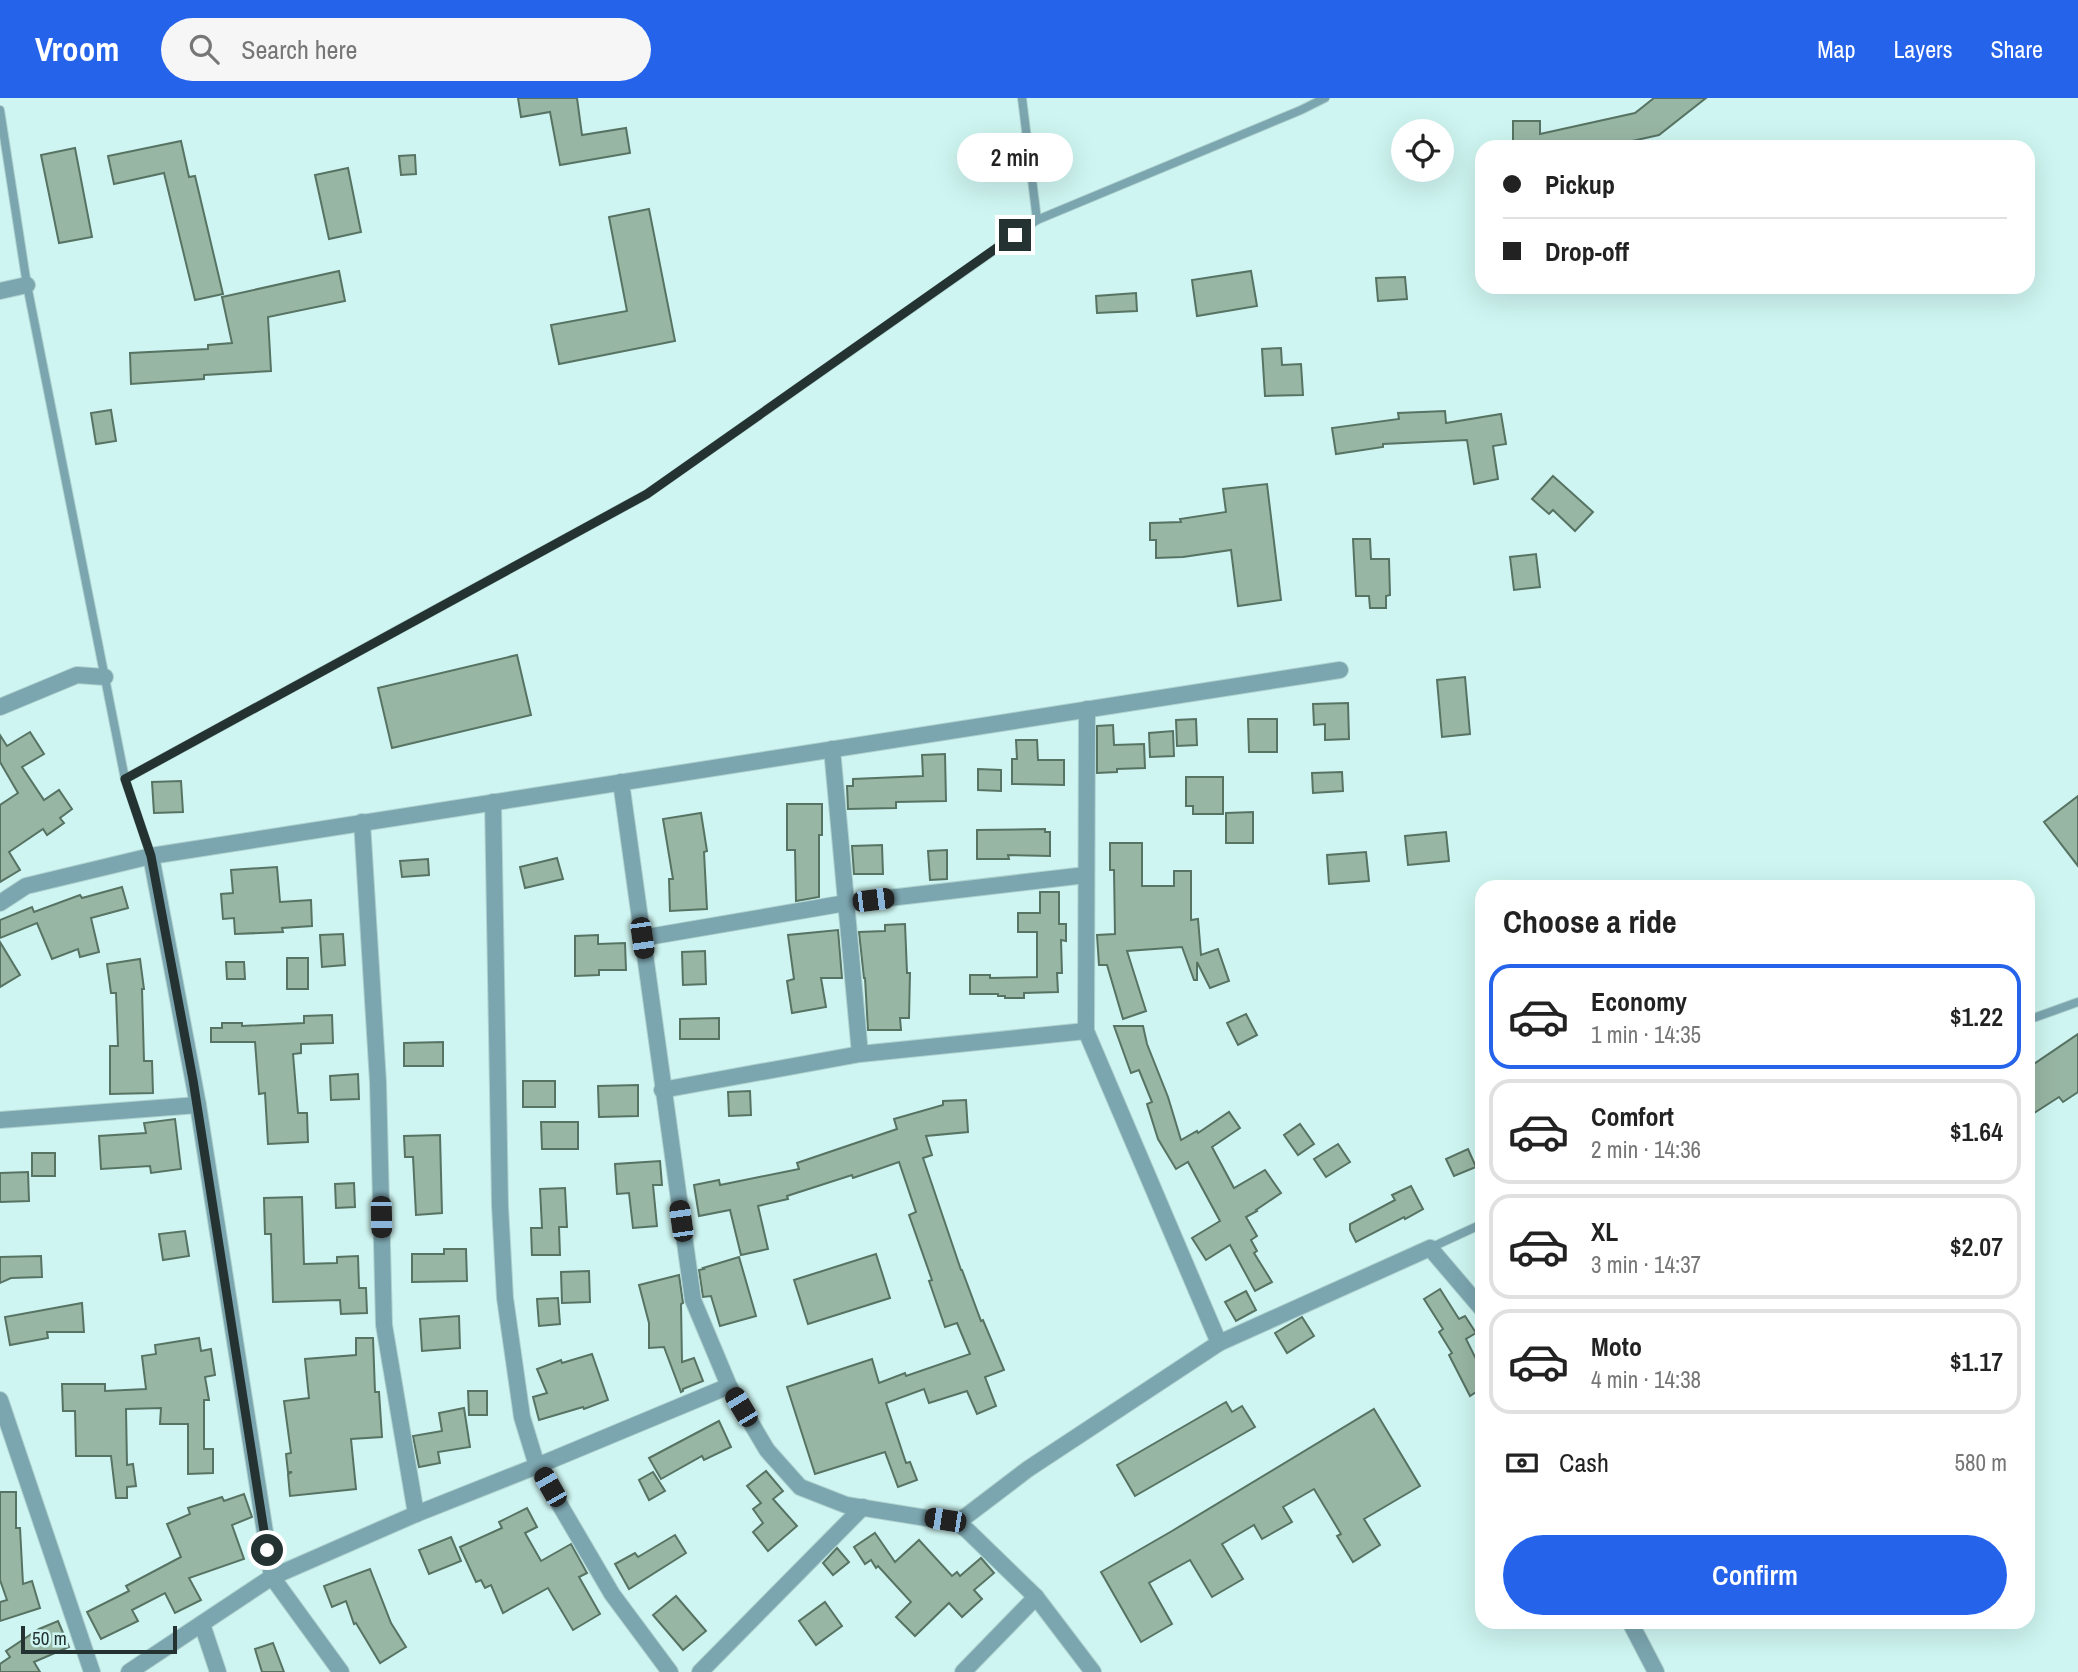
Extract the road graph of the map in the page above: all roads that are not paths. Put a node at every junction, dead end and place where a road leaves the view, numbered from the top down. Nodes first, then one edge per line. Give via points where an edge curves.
1 (1022, 98) edge
2 (1325, 98) edge
3 (0, 110) edge
4 (1037, 220) junction
5 (27, 285) junction
6 (0, 291) edge
7 (1340, 670) dead end
8 (105, 677) junction
9 (0, 706) edge
10 (1087, 709) junction
11 (832, 749) junction
12 (125, 779) junction
13 (621, 782) junction
14 (493, 802) junction
15 (362, 822) junction
16 (151, 856) junction
17 (1086, 874) junction
18 (0, 903) edge
19 (846, 903) junction
20 (642, 938) junction
21 (2078, 1002) edge
22 (2035, 1017) edge
23 (1086, 1031) junction
24 (860, 1054) junction
25 (662, 1090) junction
26 (198, 1105) junction
27 (0, 1120) edge
28 (1475, 1227) edge
29 (1430, 1248) junction
30 (1475, 1301) edge
31 (1219, 1343) junction
32 (729, 1386) junction
33 (1, 1407) edge
34 (537, 1466) junction
35 (863, 1507) junction
36 (416, 1514) junction
37 (957, 1523) junction
38 (272, 1577) junction
39 (1037, 1597) junction
40 (202, 1623) junction
41 (1633, 1629) edge
42 (92, 1672) edge
43 (129, 1672) edge
44 (218, 1672) edge
45 (341, 1672) edge
46 (670, 1672) edge
47 (700, 1672) edge
48 (964, 1672) edge
49 (1093, 1672) edge
50 (1656, 1672) edge

1 - 4 lane
2 - 4 lane
3 - 5 lane
4 - 12 lane via 647,494
5 - 6 street
5 - 8 lane
7 - 10 street
8 - 9 street via 77,675
8 - 12 lane
10 - 11 street
10 - 17 street
11 - 13 street
11 - 19 street
12 - 16 lane
13 - 14 street
13 - 20 street
14 - 15 street
14 - 34 street via 505,1298 522,1417
15 - 16 street
15 - 36 street via 378,1082 384,1325
16 - 18 street via 26,886
16 - 26 street
17 - 19 street
17 - 23 street
19 - 20 street
19 - 24 street
20 - 25 street
21 - 22 lane
23 - 24 street
23 - 31 street
24 - 25 street
25 - 32 street via 692,1300
26 - 27 street
26 - 38 street
28 - 29 lane
29 - 30 street
29 - 31 street
31 - 37 street via 1028,1469
32 - 34 street
32 - 35 street via 767,1450 800,1487
33 - 42 street
34 - 36 street
34 - 46 street via 612,1594
35 - 37 street
35 - 47 street
36 - 38 street
37 - 39 street
38 - 40 street
38 - 45 street
39 - 48 street
39 - 49 street
40 - 43 street
40 - 44 street
41 - 50 street

